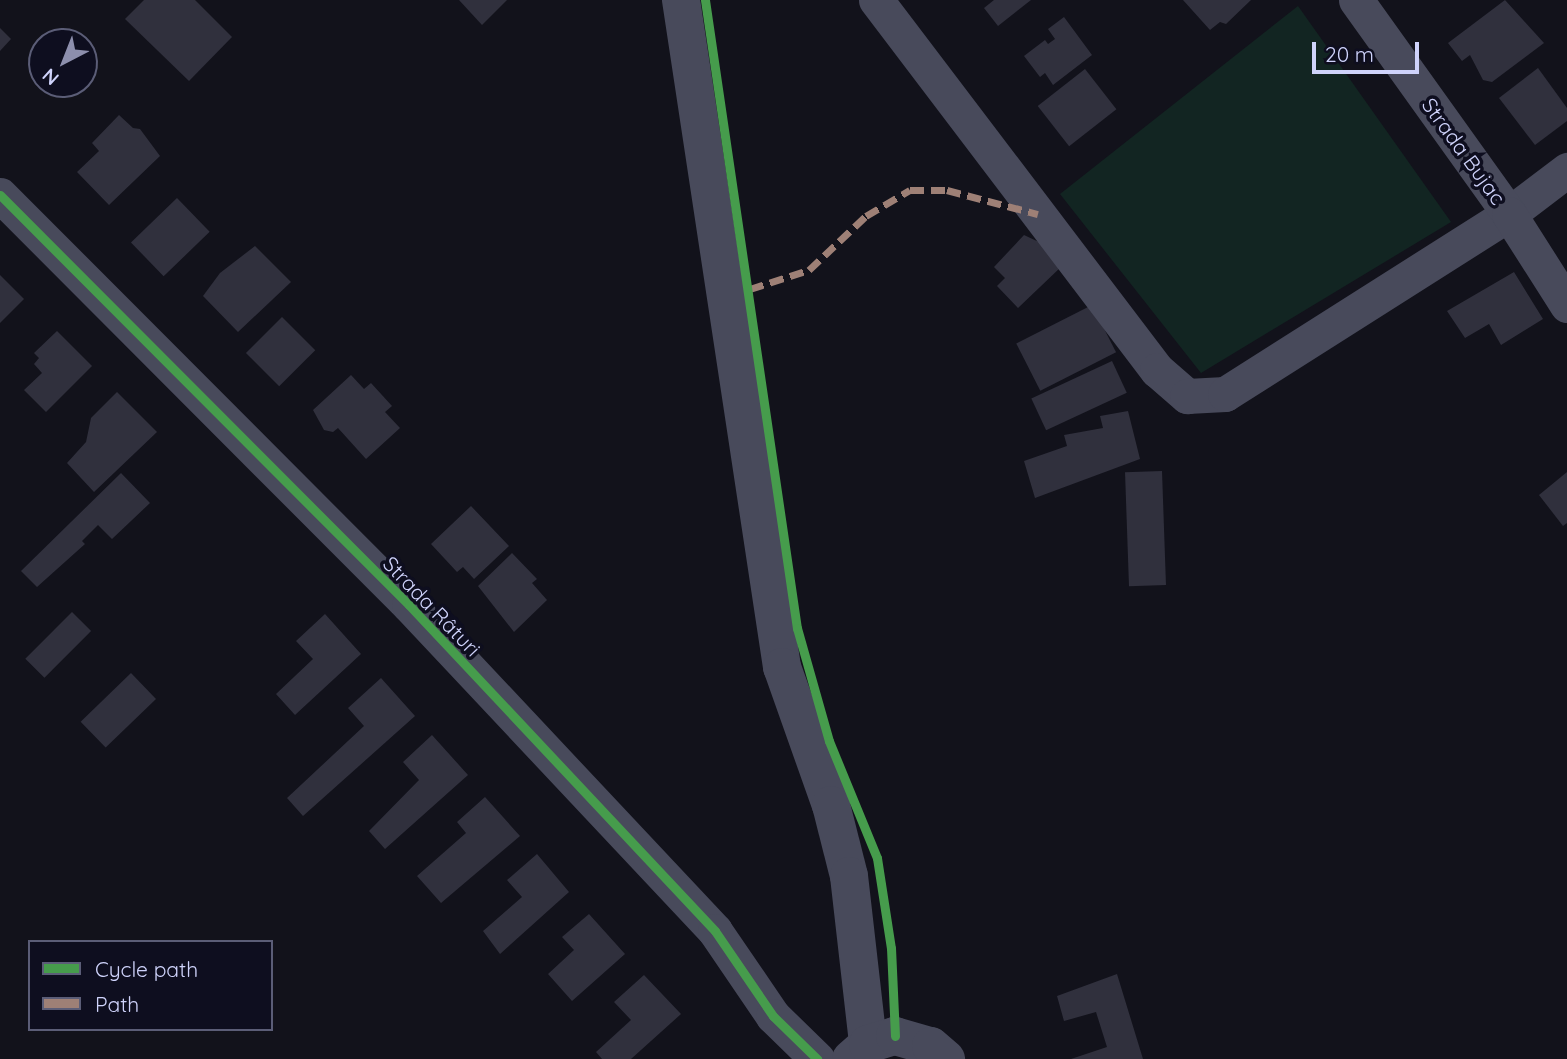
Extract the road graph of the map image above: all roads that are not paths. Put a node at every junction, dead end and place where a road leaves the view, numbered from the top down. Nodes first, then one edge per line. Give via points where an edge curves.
1 (681, 0) edge
2 (876, 0) edge
3 (1356, 0) edge
4 (1567, 170) edge
5 (0, 195) edge
6 (1509, 214) junction
7 (1567, 305) edge
8 (859, 1052) edge
9 (817, 1059) edge
10 (946, 1059) edge

1 - 8 street via 782,667 831,805 849,876
2 - 6 street via 1157,370 1187,396 1225,394
3 - 6 street, Strada Bujac
4 - 6 street
5 - 9 street, Strada Râturi via 493,694 715,931 773,1016
6 - 7 street, Strada Bujac
8 - 10 street via 895,1036 914,1038

